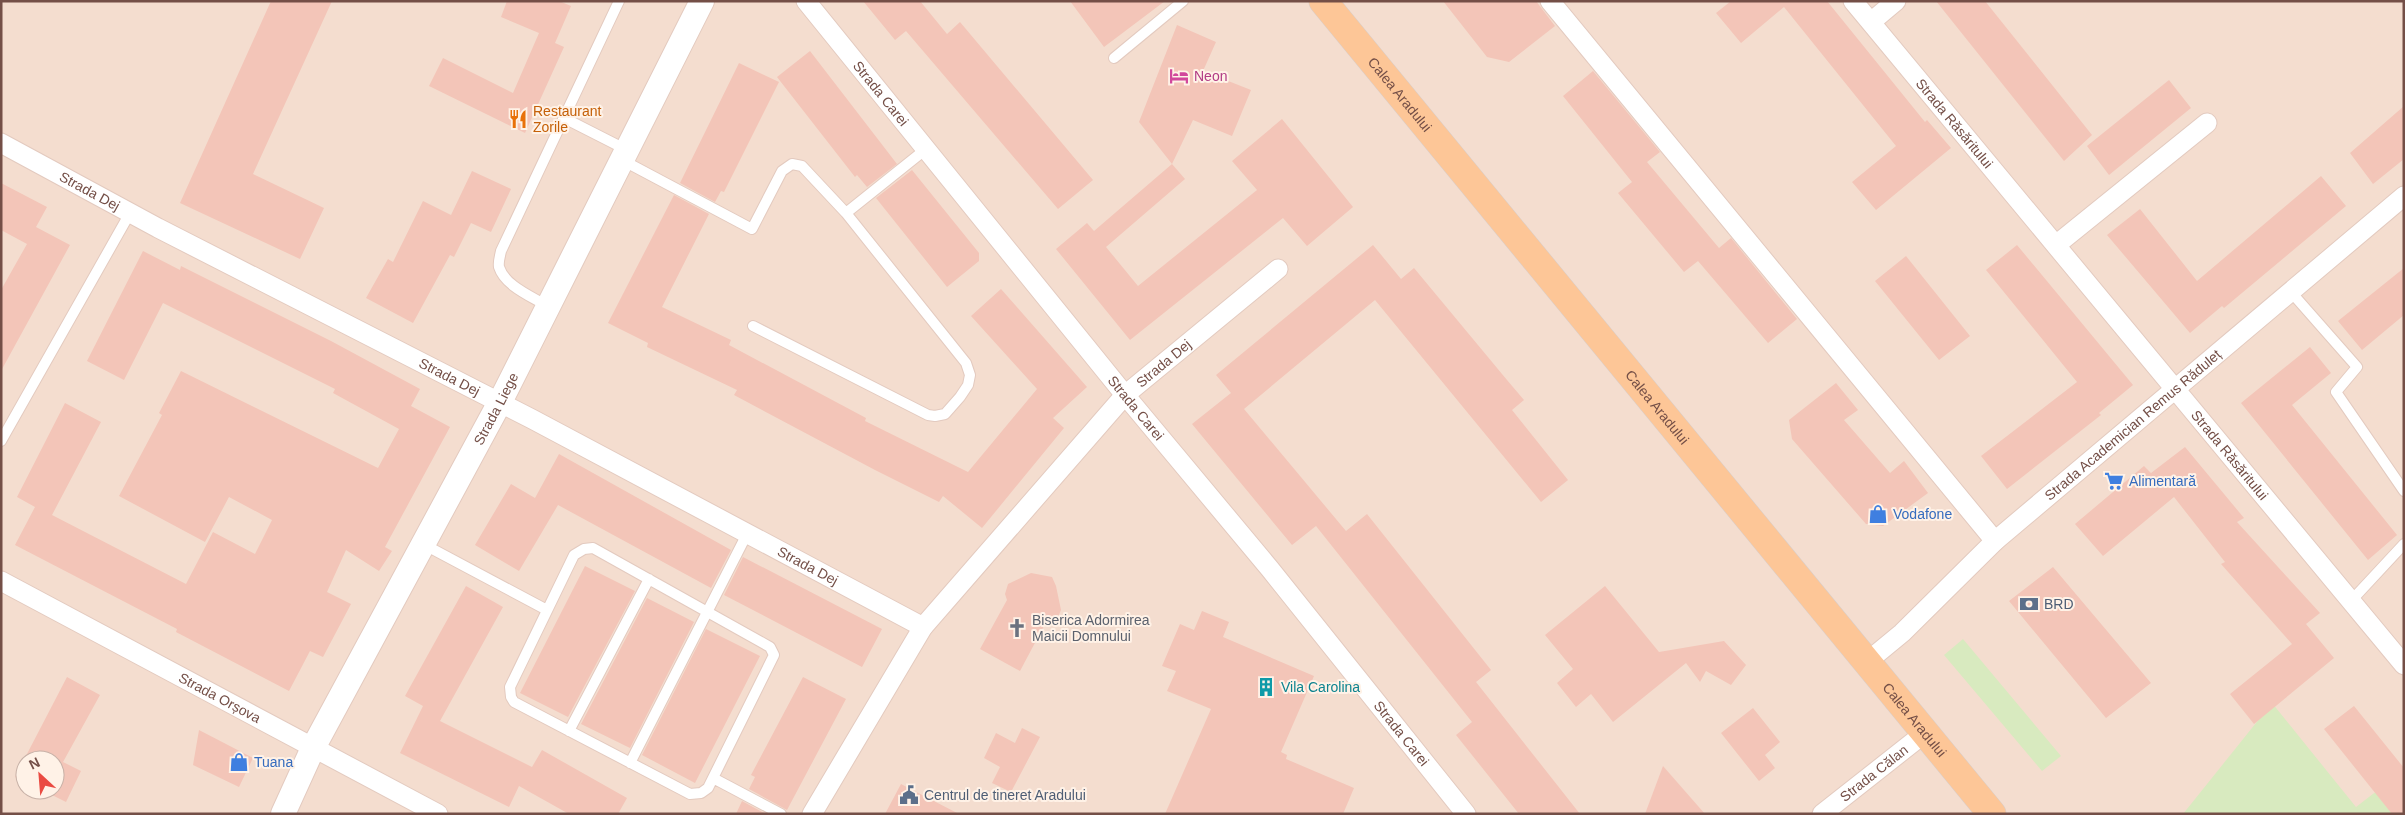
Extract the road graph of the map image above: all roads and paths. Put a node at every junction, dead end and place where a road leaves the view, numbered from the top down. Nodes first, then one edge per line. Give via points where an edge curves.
1 (619, 1) edge
2 (702, 1) edge
3 (806, 1) edge
4 (1183, 1) edge
5 (1322, 1) edge
6 (1550, 1) edge
7 (1853, 1) edge
8 (1896, 1) edge
9 (1871, 22) junction
10 (1114, 58) dead end
11 (564, 118) junction
12 (2207, 123) dead end
13 (1, 143) edge
14 (926, 150) junction
15 (624, 155) junction
16 (2404, 196) edge
17 (130, 213) junction
18 (846, 213) junction
19 (2056, 245) junction
20 (1278, 269) dead end
21 (2291, 292) junction
22 (547, 306) junction
23 (752, 326) dead end
24 (2175, 388) junction
25 (1125, 395) junction
26 (500, 402) junction
27 (1, 441) edge
28 (2404, 491) edge
29 (748, 534) junction
30 (1995, 541) junction
31 (423, 544) junction
32 (2404, 544) edge
33 (649, 579) junction
34 (1, 581) edge
35 (2351, 601) junction
36 (547, 610) junction
37 (707, 611) junction
38 (923, 627) junction
39 (1868, 661) junction
40 (2404, 665) edge
41 (569, 731) junction
42 (1926, 732) junction
43 (313, 748) junction
44 (630, 763) junction
45 (713, 778) junction
46 (283, 814) edge
47 (438, 814) edge
48 (781, 814) edge
49 (812, 814) edge
50 (1466, 814) edge
51 (1822, 814) edge
52 (1992, 814) edge

1 - 11 lane
2 - 15 street, Strada Liege
3 - 14 street, Strada Carei
4 - 10 lane
5 - 39 main road, Calea Aradului
6 - 30 street
7 - 9 street, Strada Răsăritului
8 - 9 street
9 - 19 street, Strada Răsăritului
11 - 15 lane
11 - 22 lane via 501,251 498,265 514,287
12 - 19 street
13 - 17 street, Strada Dej
14 - 18 lane
14 - 25 street, Strada Carei
15 - 18 lane via 752,229 782,171 792,164 802,166
15 - 22 street, Strada Liege
16 - 21 street, Strada Academician Remus Răduleț
17 - 26 street, Strada Dej
17 - 27 lane
18 - 23 lane via 966,364 970,375 960,397 945,414 928,415
19 - 24 street, Strada Răsăritului
20 - 25 street, Strada Dej
21 - 24 street, Strada Academician Remus Răduleț
21 - 28 lane via 2357,367 2336,392
22 - 26 street, Strada Liege
24 - 30 street, Strada Academician Remus Răduleț
24 - 35 street, Strada Răsăritului
25 - 38 street, Strada Dej
25 - 50 street, Strada Carei via 1270,569
26 - 29 street, Strada Dej
26 - 31 street, Strada Liege
29 - 37 lane
29 - 38 street, Strada Dej
30 - 39 street, Strada Academician Remus Răduleț via 1902,633
31 - 36 lane
31 - 43 street, Strada Liege
32 - 35 lane
33 - 36 lane via 593,548 584,549 574,554
33 - 37 lane
33 - 41 lane
34 - 43 street, Strada Orșova
35 - 40 street, Strada Răsăritului
36 - 41 lane via 510,687 511,697 514,702
37 - 44 lane
37 - 45 lane via 770,647 774,655
38 - 49 street, Strada Dej
39 - 42 main road, Calea Aradului
41 - 44 lane
42 - 51 street, Strada Călan
42 - 52 main road, Calea Aradului
43 - 46 street, Strada Liege
43 - 47 street, Strada Orșova
44 - 45 lane via 690,794 701,793
45 - 48 lane

